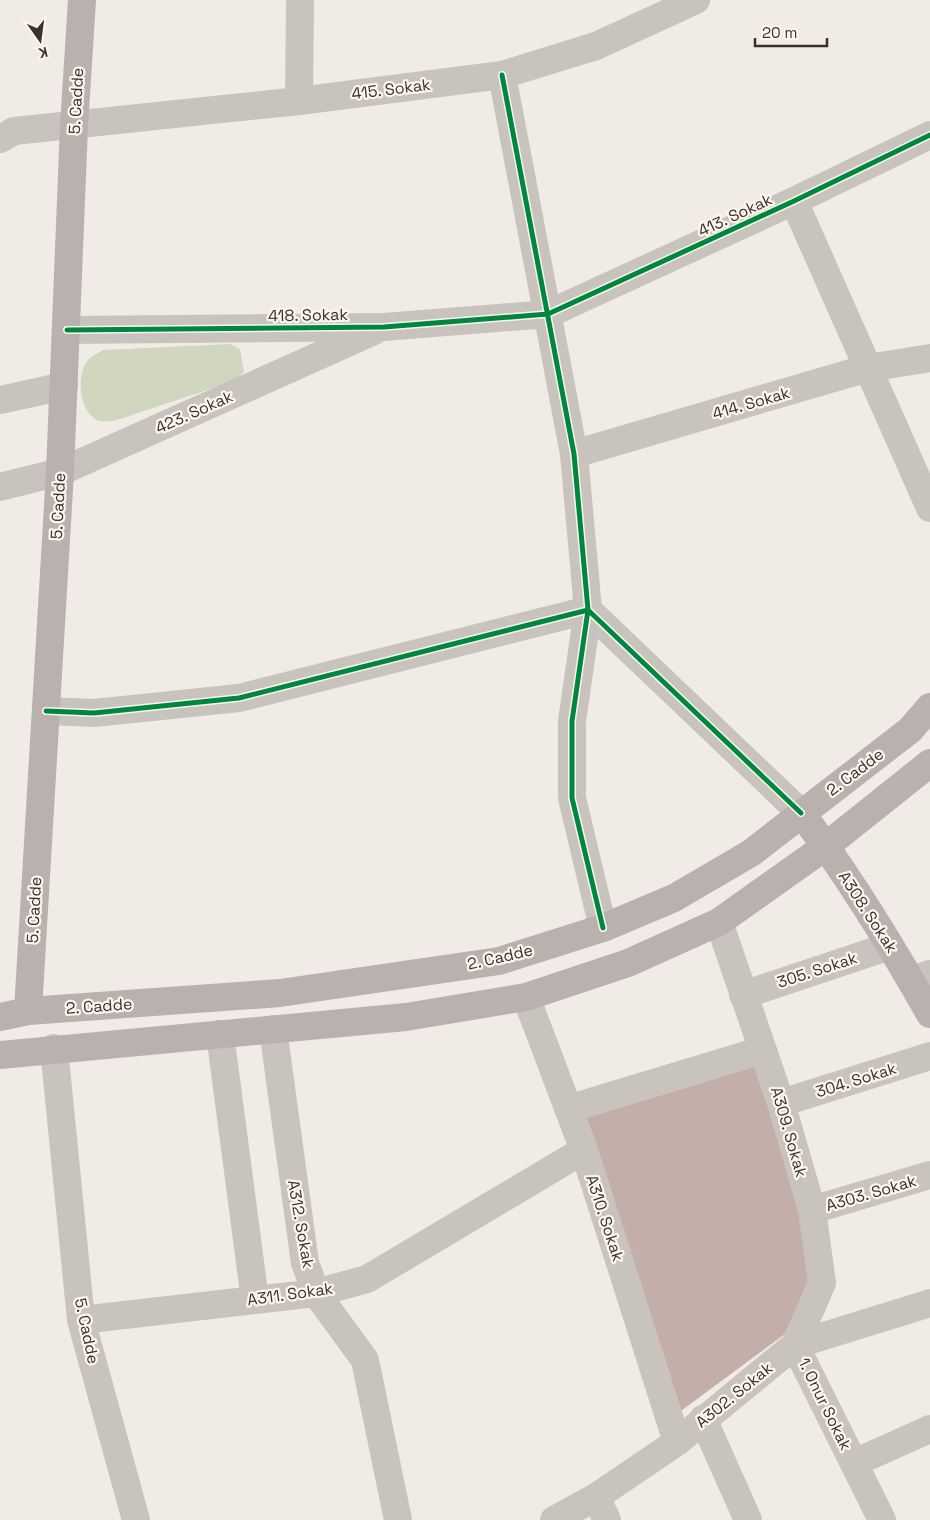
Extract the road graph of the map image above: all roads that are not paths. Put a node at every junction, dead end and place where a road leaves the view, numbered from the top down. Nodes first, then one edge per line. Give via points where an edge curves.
1 (82, 0) edge
2 (300, 0) edge
3 (696, 0) edge
4 (502, 76) junction
5 (299, 101) junction
6 (74, 126) junction
7 (930, 135) edge
8 (0, 139) edge
9 (794, 201) junction
10 (548, 314) junction
11 (384, 327) junction
12 (67, 330) junction
13 (930, 358) edge
14 (868, 368) junction
15 (64, 386) junction
16 (0, 400) edge
17 (574, 454) junction
18 (60, 472) junction
19 (0, 488) edge
20 (930, 508) edge
21 (588, 610) junction
22 (930, 707) edge
23 (46, 712) junction
24 (930, 763) edge
25 (801, 813) junction
26 (826, 846) junction
27 (719, 922) junction
28 (603, 928) junction
29 (890, 946) junction
30 (920, 977) edge
31 (743, 994) junction
32 (526, 997) junction
33 (28, 1011) junction
34 (930, 1014) edge
35 (0, 1017) edge
36 (273, 1030) junction
37 (220, 1034) junction
38 (54, 1048) junction
39 (763, 1050) junction
40 (0, 1055) edge
41 (930, 1056) edge
42 (781, 1103) junction
43 (568, 1109) junction
44 (584, 1150) junction
45 (930, 1176) edge
46 (812, 1210) junction
47 (316, 1293) junction
48 (255, 1300) junction
49 (930, 1303) edge
50 (81, 1320) junction
51 (795, 1345) junction
52 (704, 1419) junction
53 (930, 1429) edge
54 (676, 1442) junction
55 (854, 1463) junction
56 (601, 1508) edge
57 (136, 1520) edge
58 (398, 1520) edge
59 (554, 1520) edge
60 (748, 1520) edge
61 (882, 1520) edge

1 - 6 main road, 5. Cadde
2 - 5 street
3 - 4 street, 415. Sokak via 596,46
4 - 5 street, 415. Sokak
4 - 10 street
5 - 6 street, 415. Sokak
6 - 8 street, 415. Sokak via 14,131
6 - 12 main road, 5. Cadde
7 - 9 street, 413. Sokak
9 - 10 street, 413. Sokak
9 - 14 street
10 - 11 street, 418. Sokak
10 - 17 street
11 - 12 street, 418. Sokak
11 - 18 street, 423. Sokak
12 - 15 main road, 5. Cadde
13 - 14 street, 414. Sokak
14 - 17 street, 414. Sokak
14 - 20 street
15 - 16 street
15 - 18 main road, 5. Cadde
17 - 21 street
18 - 19 street, 423. Sokak
18 - 23 main road, 5. Cadde
21 - 23 street via 239,698 94,713
21 - 25 street
21 - 28 street via 572,721 572,798
22 - 25 main road, 2. Cadde via 910,730
23 - 33 main road, 5. Cadde
24 - 26 main road
25 - 26 main road, A308. Sokak
25 - 28 main road, 2. Cadde via 751,853 674,898
26 - 27 main road
26 - 29 main road, A308. Sokak
27 - 31 street, A309. Sokak
27 - 32 main road via 628,962
28 - 33 main road, 2. Cadde via 500,961 407,975 280,993
29 - 30 main road, A308. Sokak
29 - 31 street, 305. Sokak
30 - 34 main road, A308. Sokak
31 - 39 street, A309. Sokak
32 - 36 main road via 406,1017
32 - 43 street, A310. Sokak
33 - 35 main road, 2. Cadde
36 - 37 main road
36 - 47 street, A312. Sokak via 304,1263
37 - 38 main road
37 - 48 street
38 - 40 main road
38 - 50 street, 5. Cadde
39 - 42 street, A309. Sokak
39 - 43 street
41 - 42 street, 304. Sokak
42 - 46 street, A309. Sokak
43 - 44 street, A310. Sokak
44 - 47 street, A311. Sokak via 367,1279
44 - 54 street, A310. Sokak
45 - 46 street, A303. Sokak
46 - 51 street, A309. Sokak via 822,1283
47 - 48 street, A311. Sokak
47 - 58 street, A312. Sokak via 365,1360
48 - 50 street, A311. Sokak
49 - 51 street, A302. Sokak
50 - 57 street, 5. Cadde
51 - 52 street, A302. Sokak
51 - 55 street, 1. Onur Sokak
52 - 54 street, A302. Sokak
52 - 60 street
53 - 55 street, 1. Onur Sokak
54 - 56 street, A302. Sokak
55 - 61 street, 1. Onur Sokak
56 - 59 street, A302. Sokak

